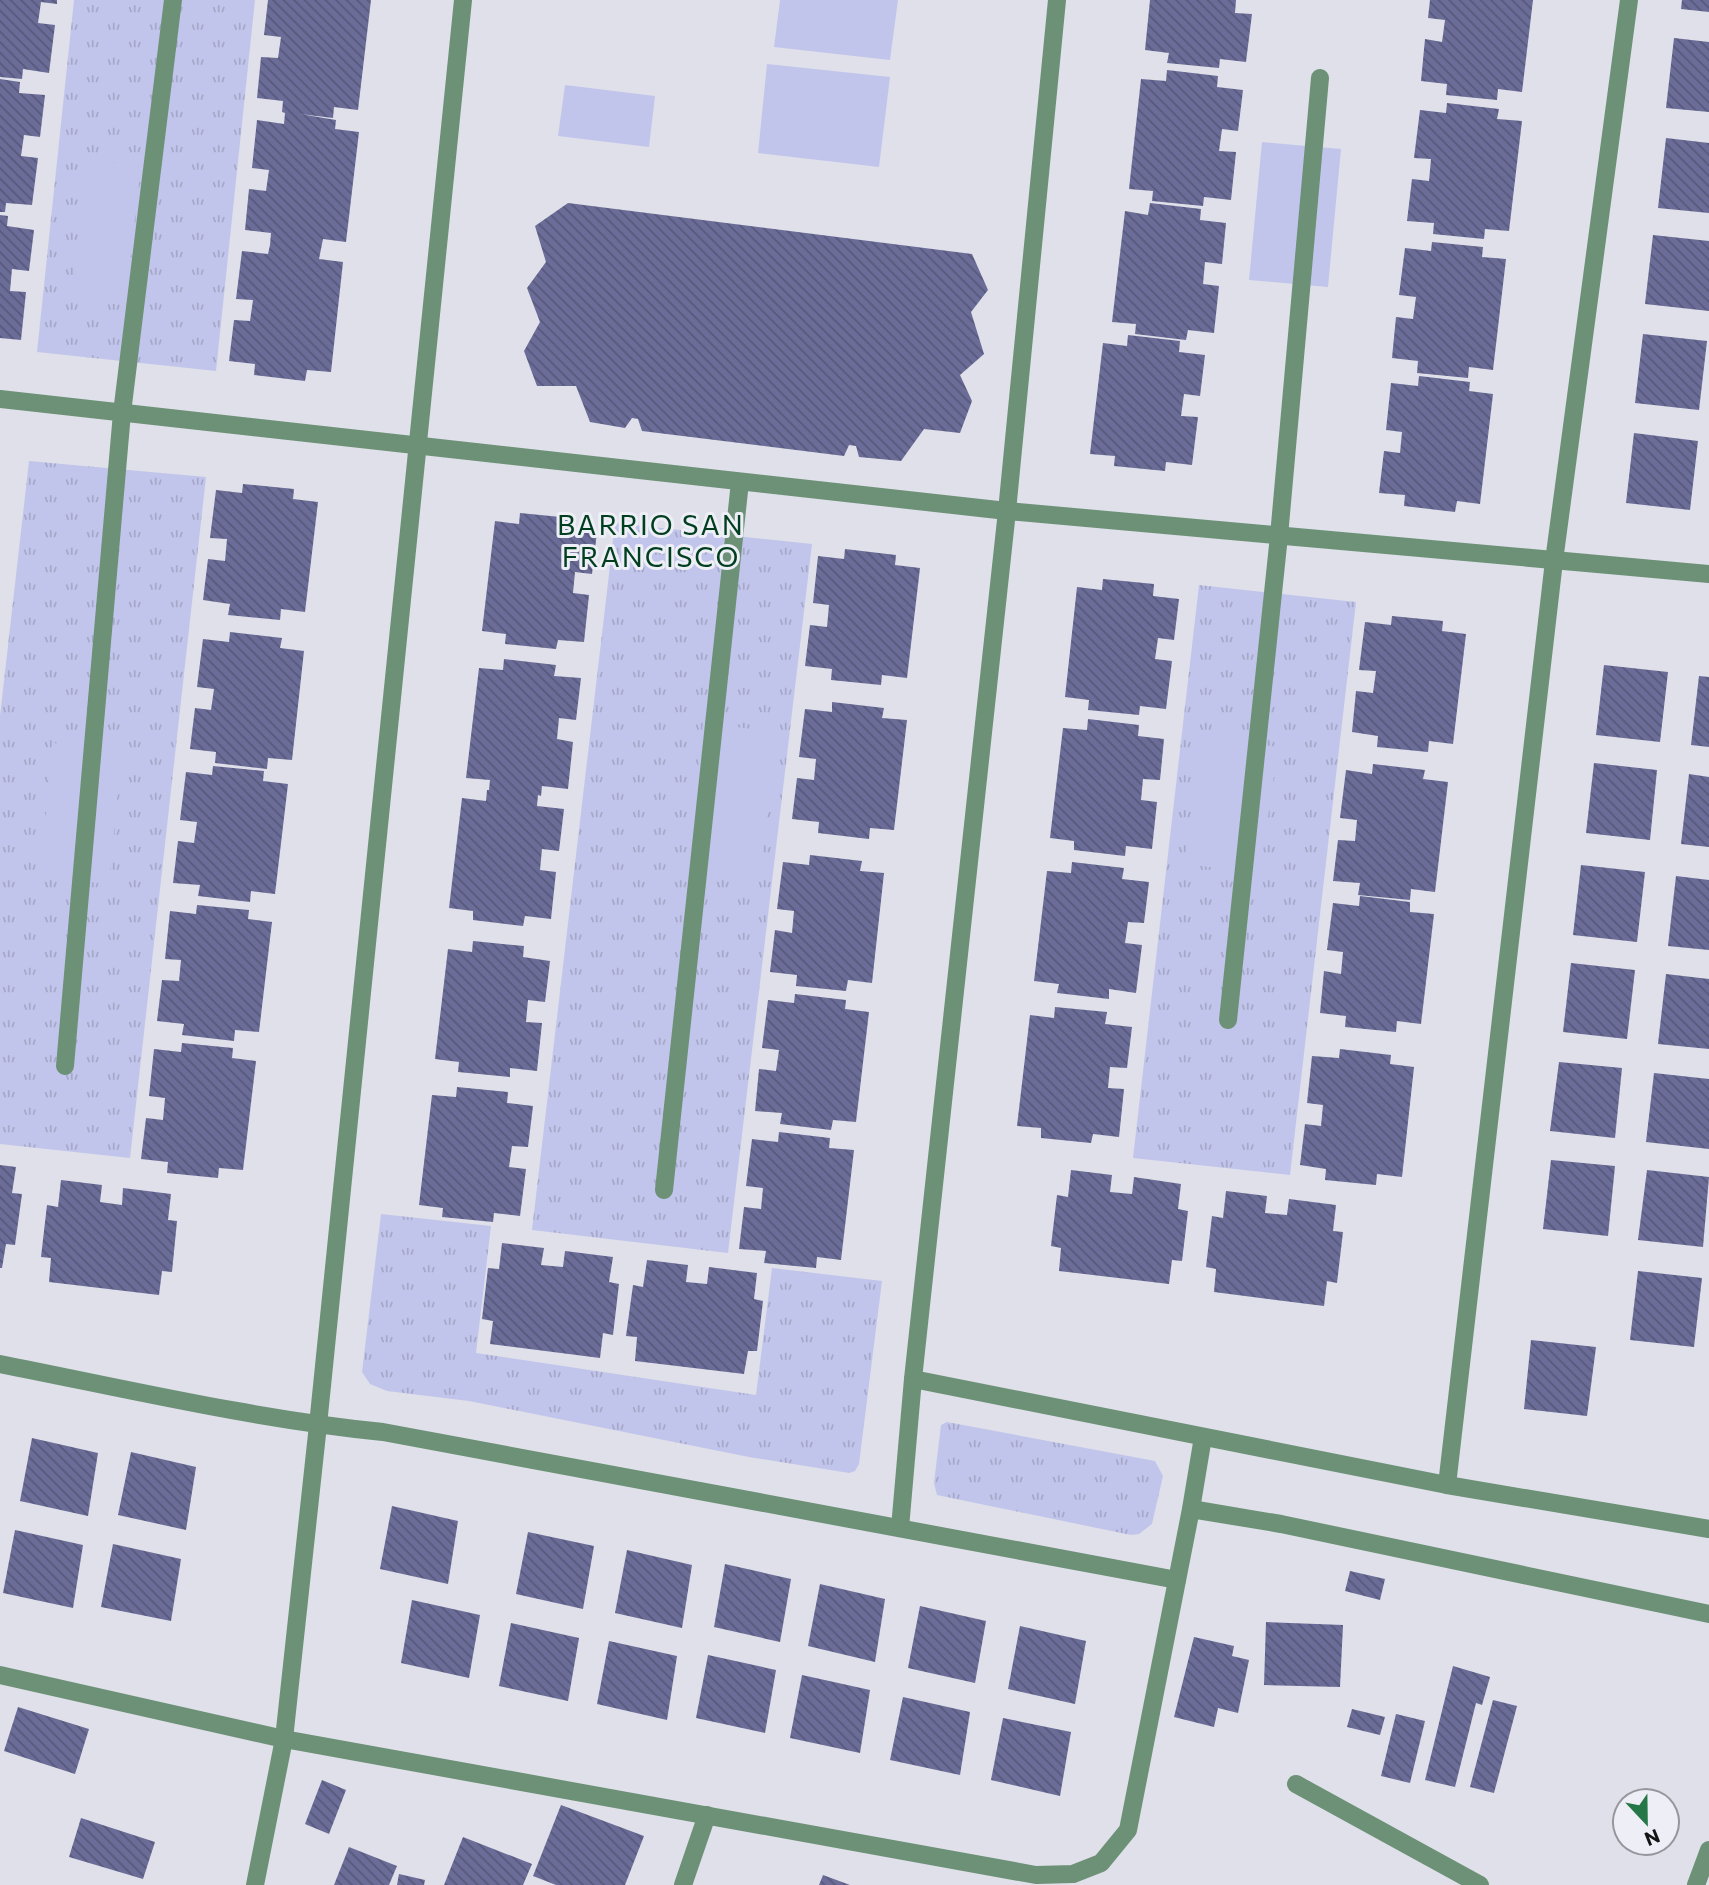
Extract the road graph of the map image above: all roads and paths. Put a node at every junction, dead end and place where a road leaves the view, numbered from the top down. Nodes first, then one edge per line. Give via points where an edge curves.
1 (173, 0) edge
2 (463, 0) edge
3 (1057, 0) edge
4 (1629, 0) edge
5 (1320, 78) dead end
6 (0, 399) edge
7 (122, 413) junction
8 (416, 446) junction
9 (740, 482) junction
10 (1007, 512) junction
11 (1279, 536) junction
12 (1554, 561) junction
13 (1709, 574) edge
14 (1228, 1020) dead end
15 (65, 1066) dead end
16 (664, 1190) dead end
17 (0, 1364) edge
18 (913, 1380) junction
19 (318, 1425) junction
20 (1203, 1437) junction
21 (1447, 1485) junction
22 (1191, 1509) junction
23 (900, 1528) junction
24 (1709, 1529) edge
25 (1177, 1580) junction
26 (1709, 1614) edge
27 (0, 1675) edge
28 (284, 1738) junction
29 (1296, 1784) dead end
30 (707, 1815) junction
31 (1709, 1850) edge
32 (255, 1885) edge
33 (683, 1885) edge
34 (1480, 1885) edge
35 (1696, 1885) edge

1 - 7 street
2 - 8 street
3 - 10 street
4 - 12 street
5 - 11 street
6 - 7 street
7 - 8 street
7 - 15 street
8 - 9 street
8 - 19 street
9 - 10 street
9 - 16 street
10 - 11 street
10 - 18 street
11 - 12 street
11 - 14 street
12 - 13 street
12 - 21 street
17 - 19 street
18 - 20 street
18 - 23 street
19 - 23 street via 383,1432
19 - 28 street
20 - 21 street
20 - 22 street
21 - 24 street
22 - 25 street
22 - 26 street
23 - 25 street
25 - 30 street via 1128,1830 1101,1863 1073,1874 1037,1875
27 - 28 street
28 - 30 street
28 - 32 street
29 - 34 street
30 - 33 street
31 - 35 street

